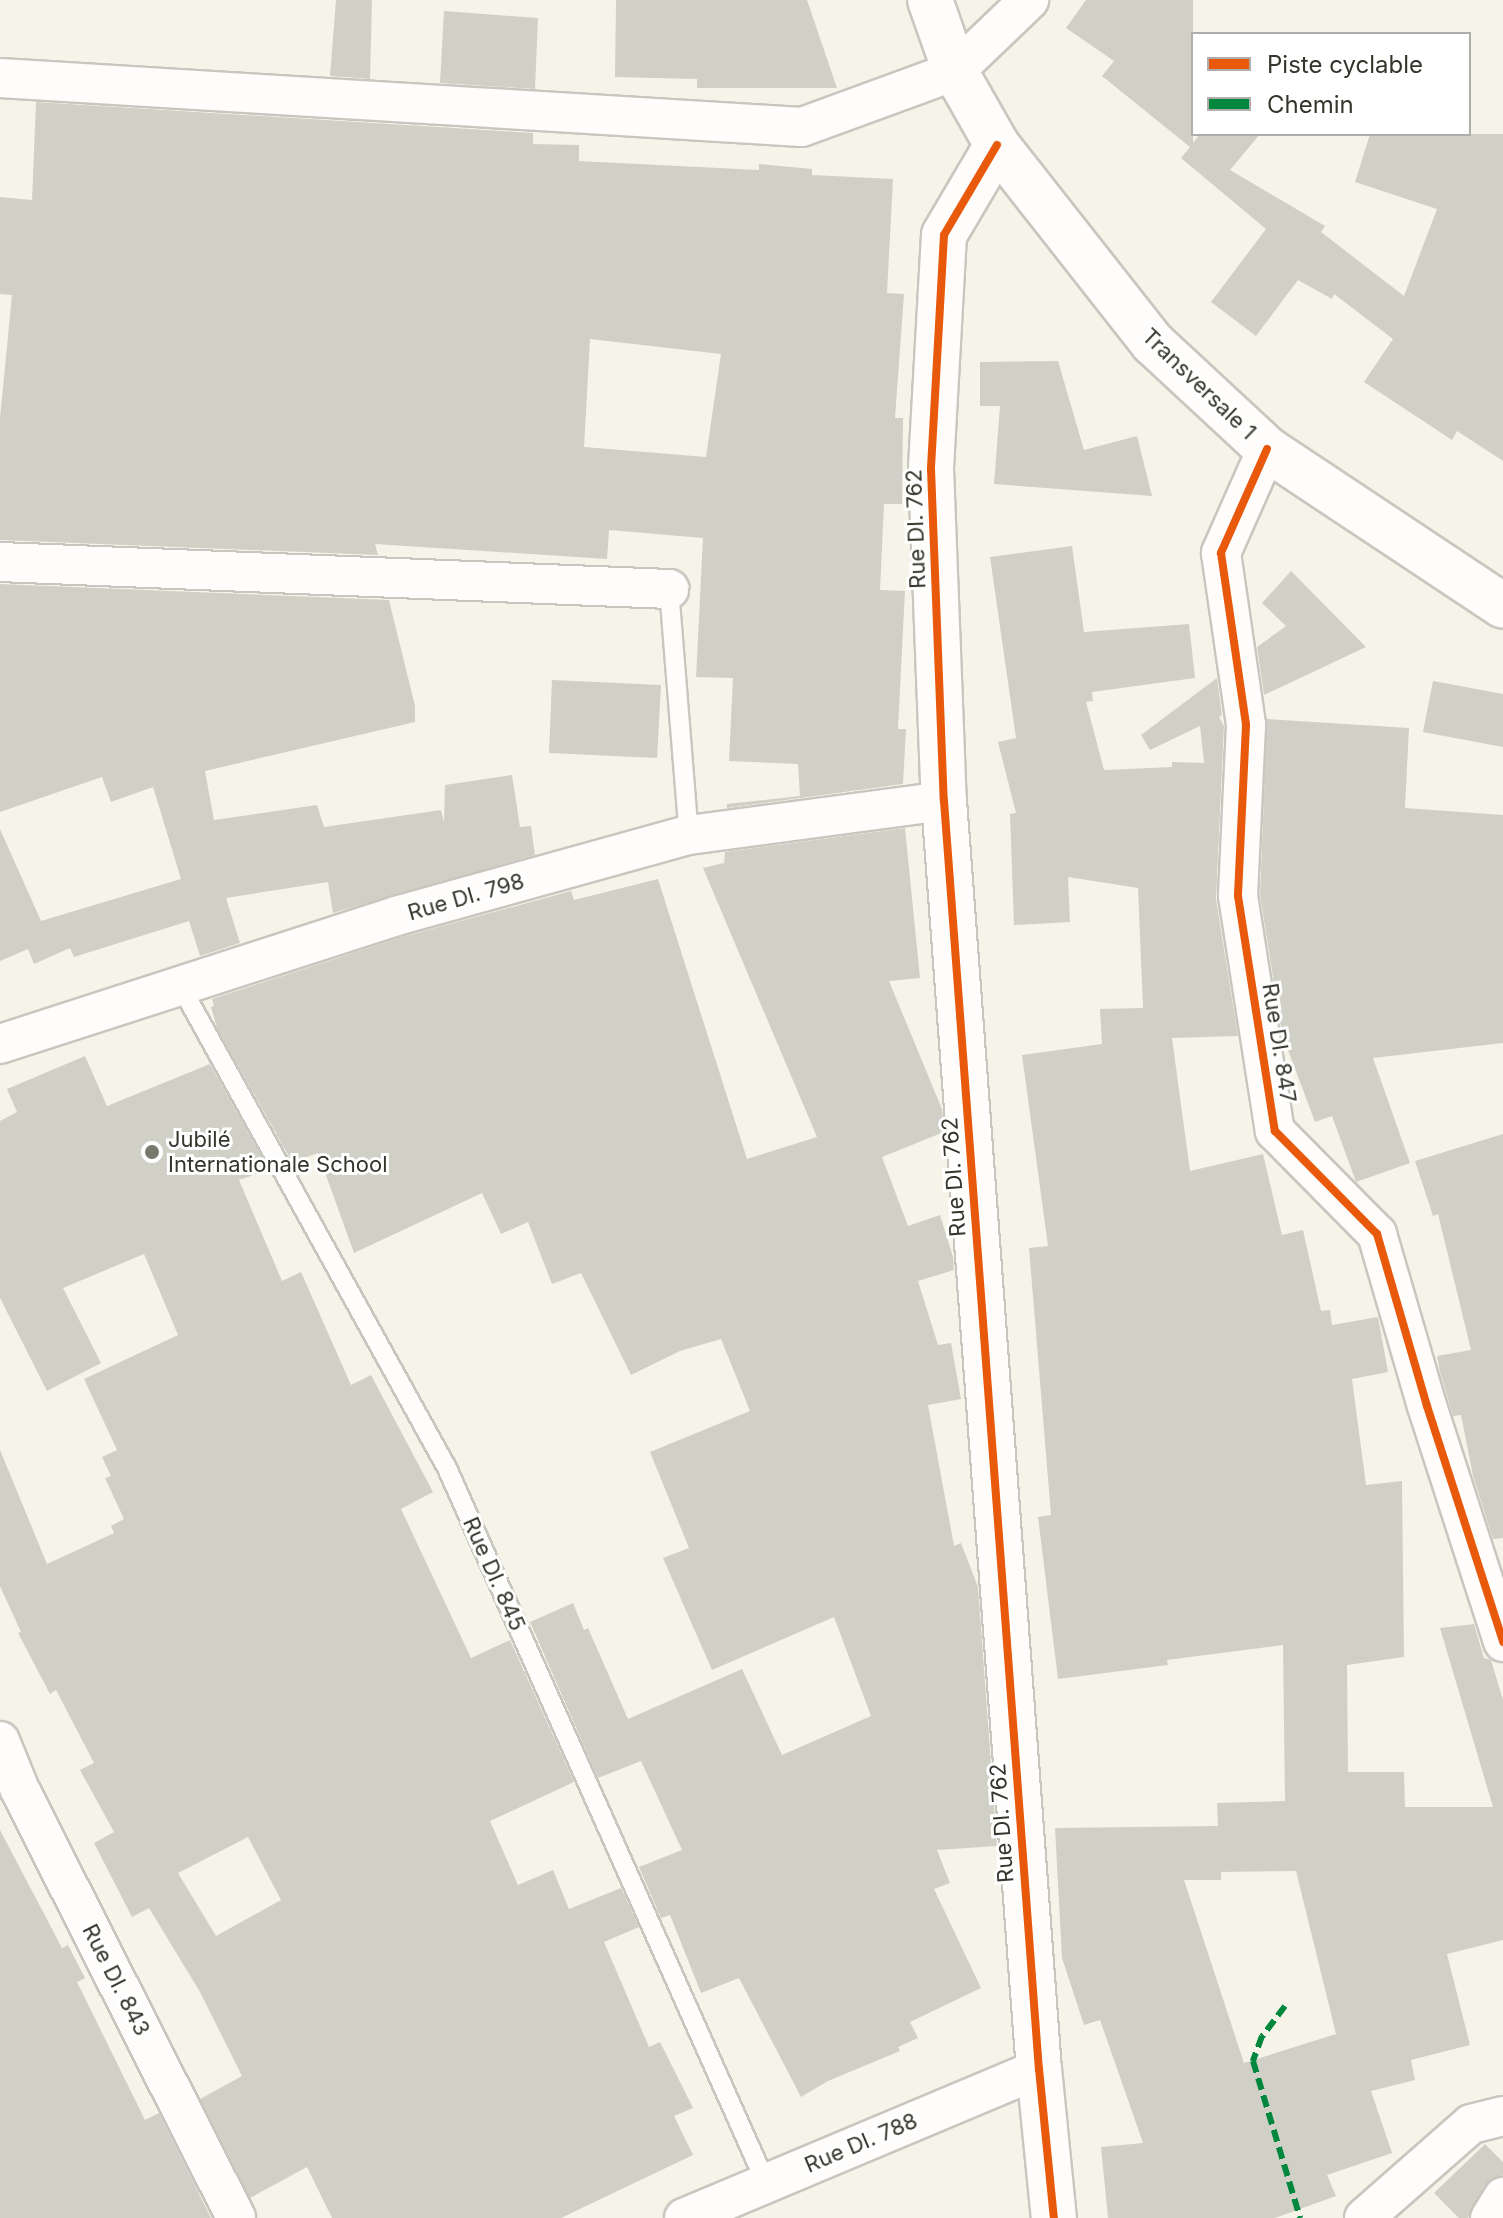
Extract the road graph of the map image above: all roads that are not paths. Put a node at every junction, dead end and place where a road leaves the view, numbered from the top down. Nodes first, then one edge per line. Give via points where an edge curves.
1 (930, 0) edge
2 (1029, 0) edge
3 (955, 71) junction
4 (0, 78) edge
5 (997, 145) junction
6 (1267, 449) junction
7 (0, 562) edge
8 (669, 589) joint
9 (1503, 606) edge
10 (944, 801) junction
11 (689, 835) junction
12 (180, 985) junction
13 (0, 1044) edge
14 (1503, 1642) edge
15 (0, 1741) edge
16 (1039, 2069) junction
17 (1503, 2116) edge
18 (766, 2183) junction
19 (1503, 2197) edge
20 (236, 2218) edge
21 (684, 2218) edge
22 (1054, 2218) edge
23 (1364, 2218) edge
24 (1490, 2218) edge

1 - 3 street, Transversale 1
2 - 3 street
3 - 4 street via 802,127
3 - 5 street, Transversale 1
5 - 6 street, Transversale 1 via 1153,343
5 - 10 street, Rue DI. 762 via 944,235 931,469
6 - 9 street, Transversale 1
6 - 14 street, Rue DI. 847 via 1221,553 1246,725 1238,896 1275,1131 1377,1234
7 - 8 street
8 - 11 lane
10 - 11 street, Rue DI. 798
10 - 16 street, Rue DI. 762
11 - 12 street, Rue DI. 798 via 396,916
12 - 13 street, Rue DI. 798
12 - 18 lane, Rue DI. 845 via 447,1468
15 - 20 street, Rue DI. 843
16 - 18 street, Rue DI. 788
16 - 22 street, Rue DI. 762
17 - 23 street via 1471,2124
18 - 21 street, Rue DI. 788
19 - 24 street

